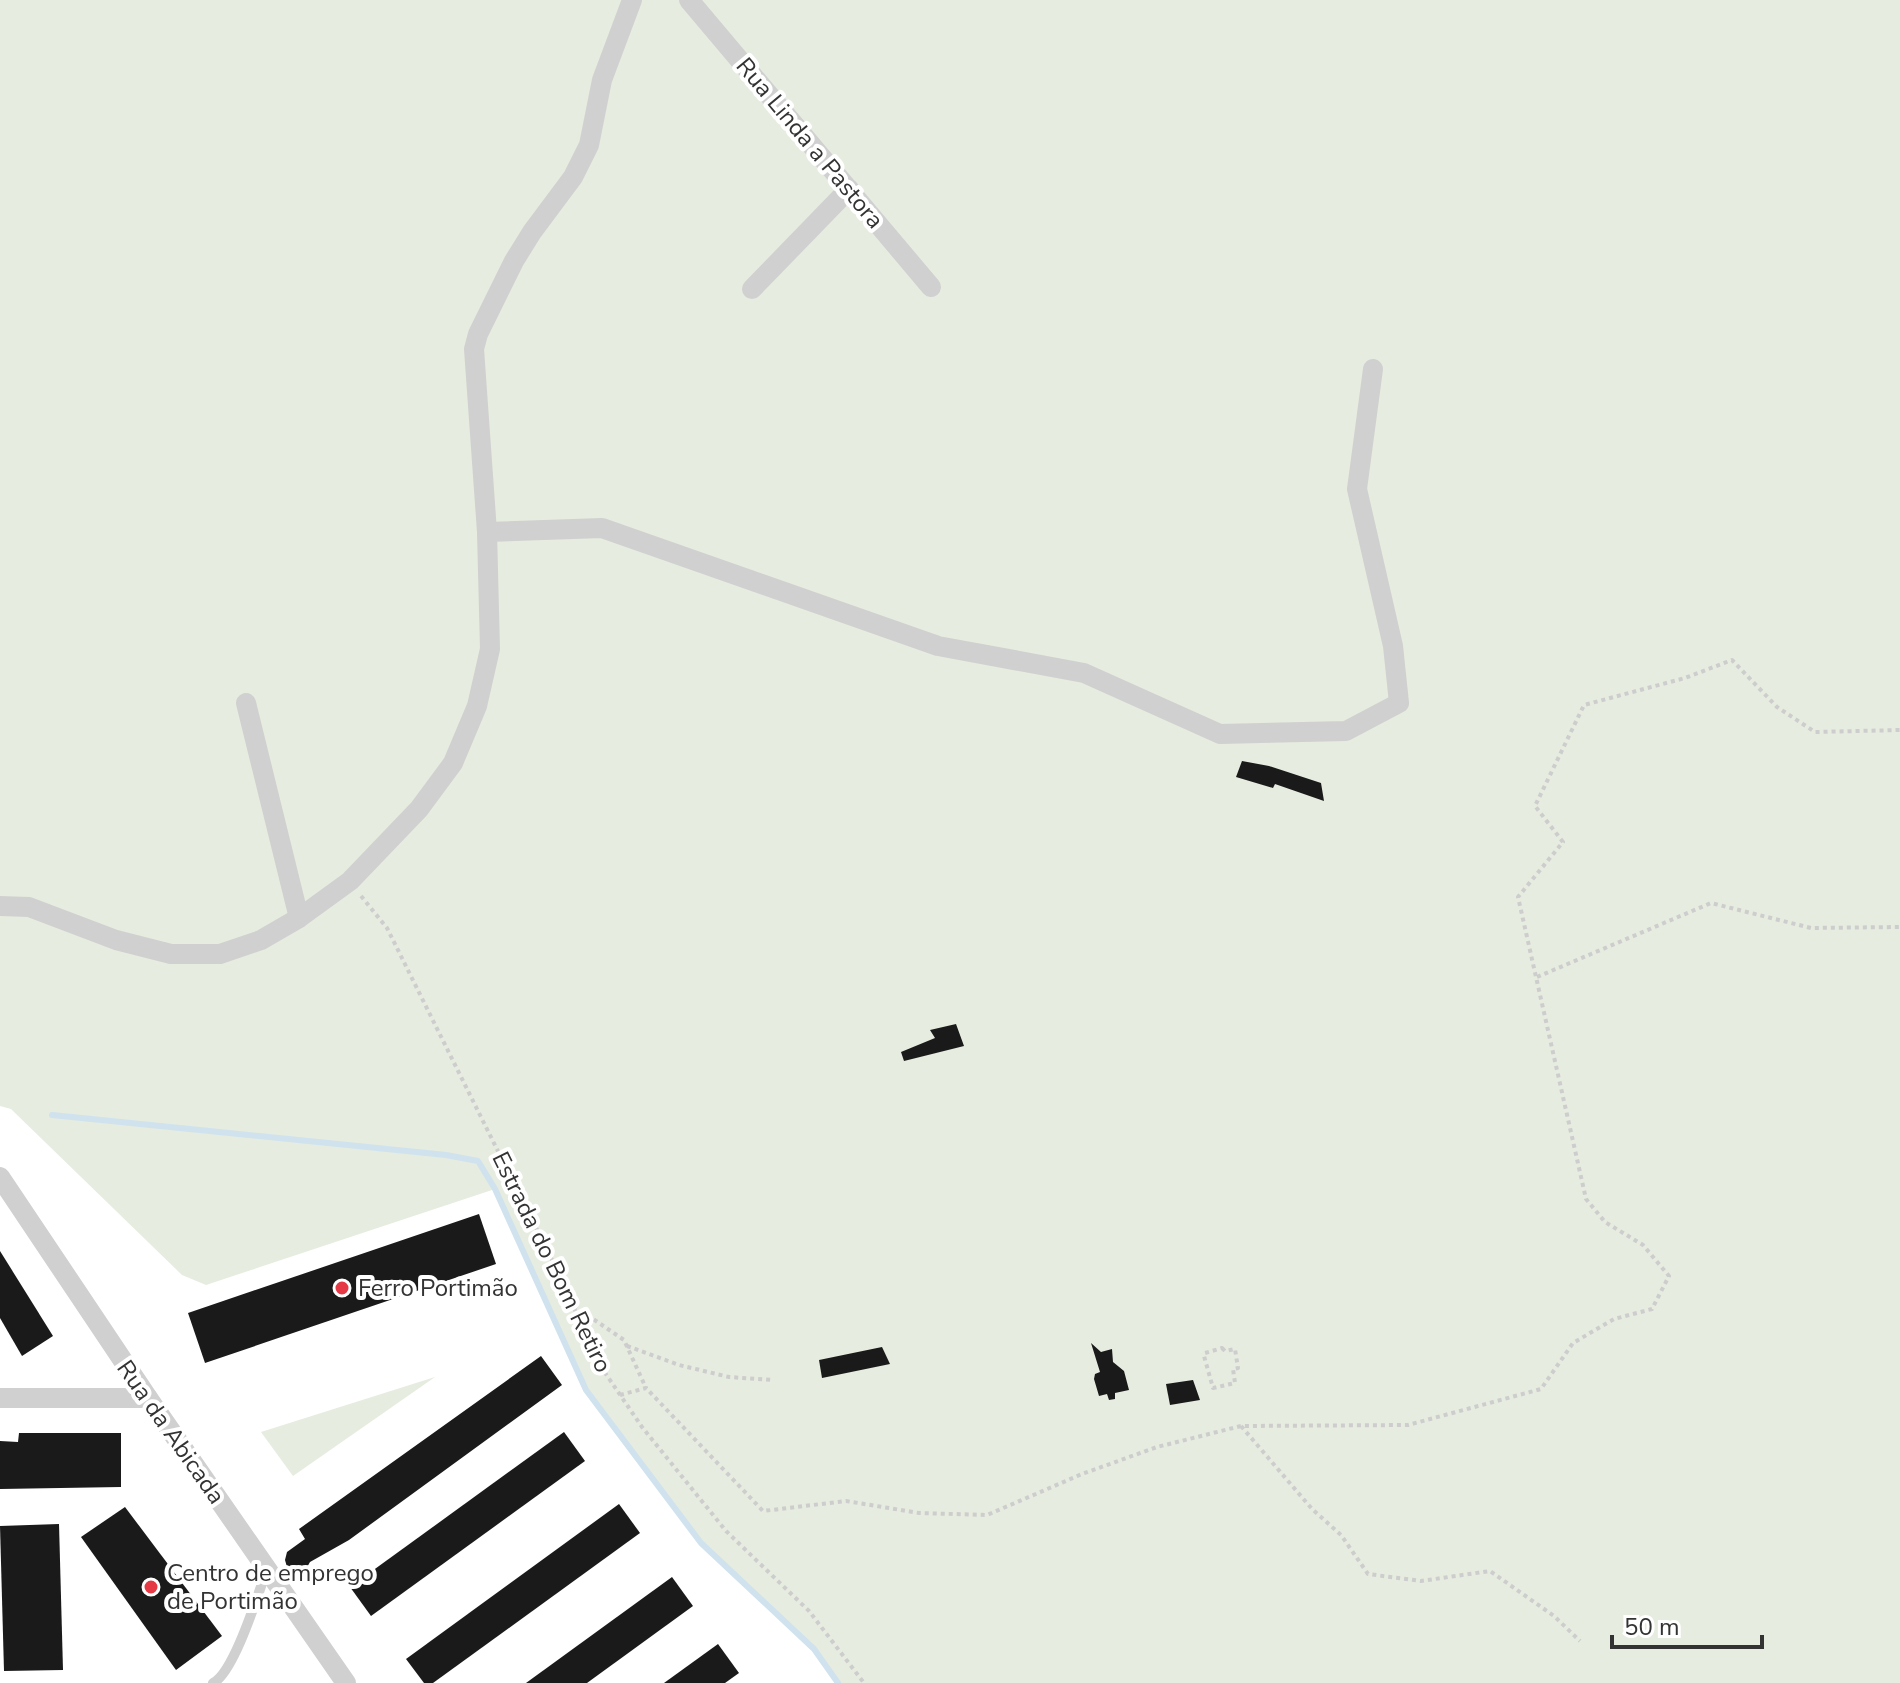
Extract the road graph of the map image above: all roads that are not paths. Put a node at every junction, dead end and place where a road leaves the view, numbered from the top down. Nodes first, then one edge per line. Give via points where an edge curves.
1 (632, 0) edge
2 (689, 0) edge
3 (849, 189) junction
4 (931, 287) dead end
5 (752, 289) dead end
6 (1373, 369) dead end
7 (487, 532) junction
8 (246, 703) dead end
9 (0, 906) edge
10 (299, 918) junction
11 (0, 1177) edge
12 (0, 1398) edge
13 (148, 1398) junction
14 (267, 1569) junction
15 (213, 1683) edge
16 (346, 1683) edge

1 - 7 street via 602,80 589,145 514,261 478,334 473,362
2 - 3 street, Rua Linda a Pastora
3 - 4 street, Rua Linda a Pastora
3 - 5 street
6 - 7 street via 1357,489 1393,646 1399,703 1346,731 1220,734 1084,673 938,646 602,528
7 - 10 street via 490,649 477,706 453,763 419,809 350,881
8 - 10 street
9 - 10 street via 29,907 171,954 220,954 261,940
11 - 13 street, Rua da Abicada
12 - 13 street
13 - 14 street, Rua da Abicada
14 - 15 lane via 223,1679
14 - 16 street, Rua da Abicada

